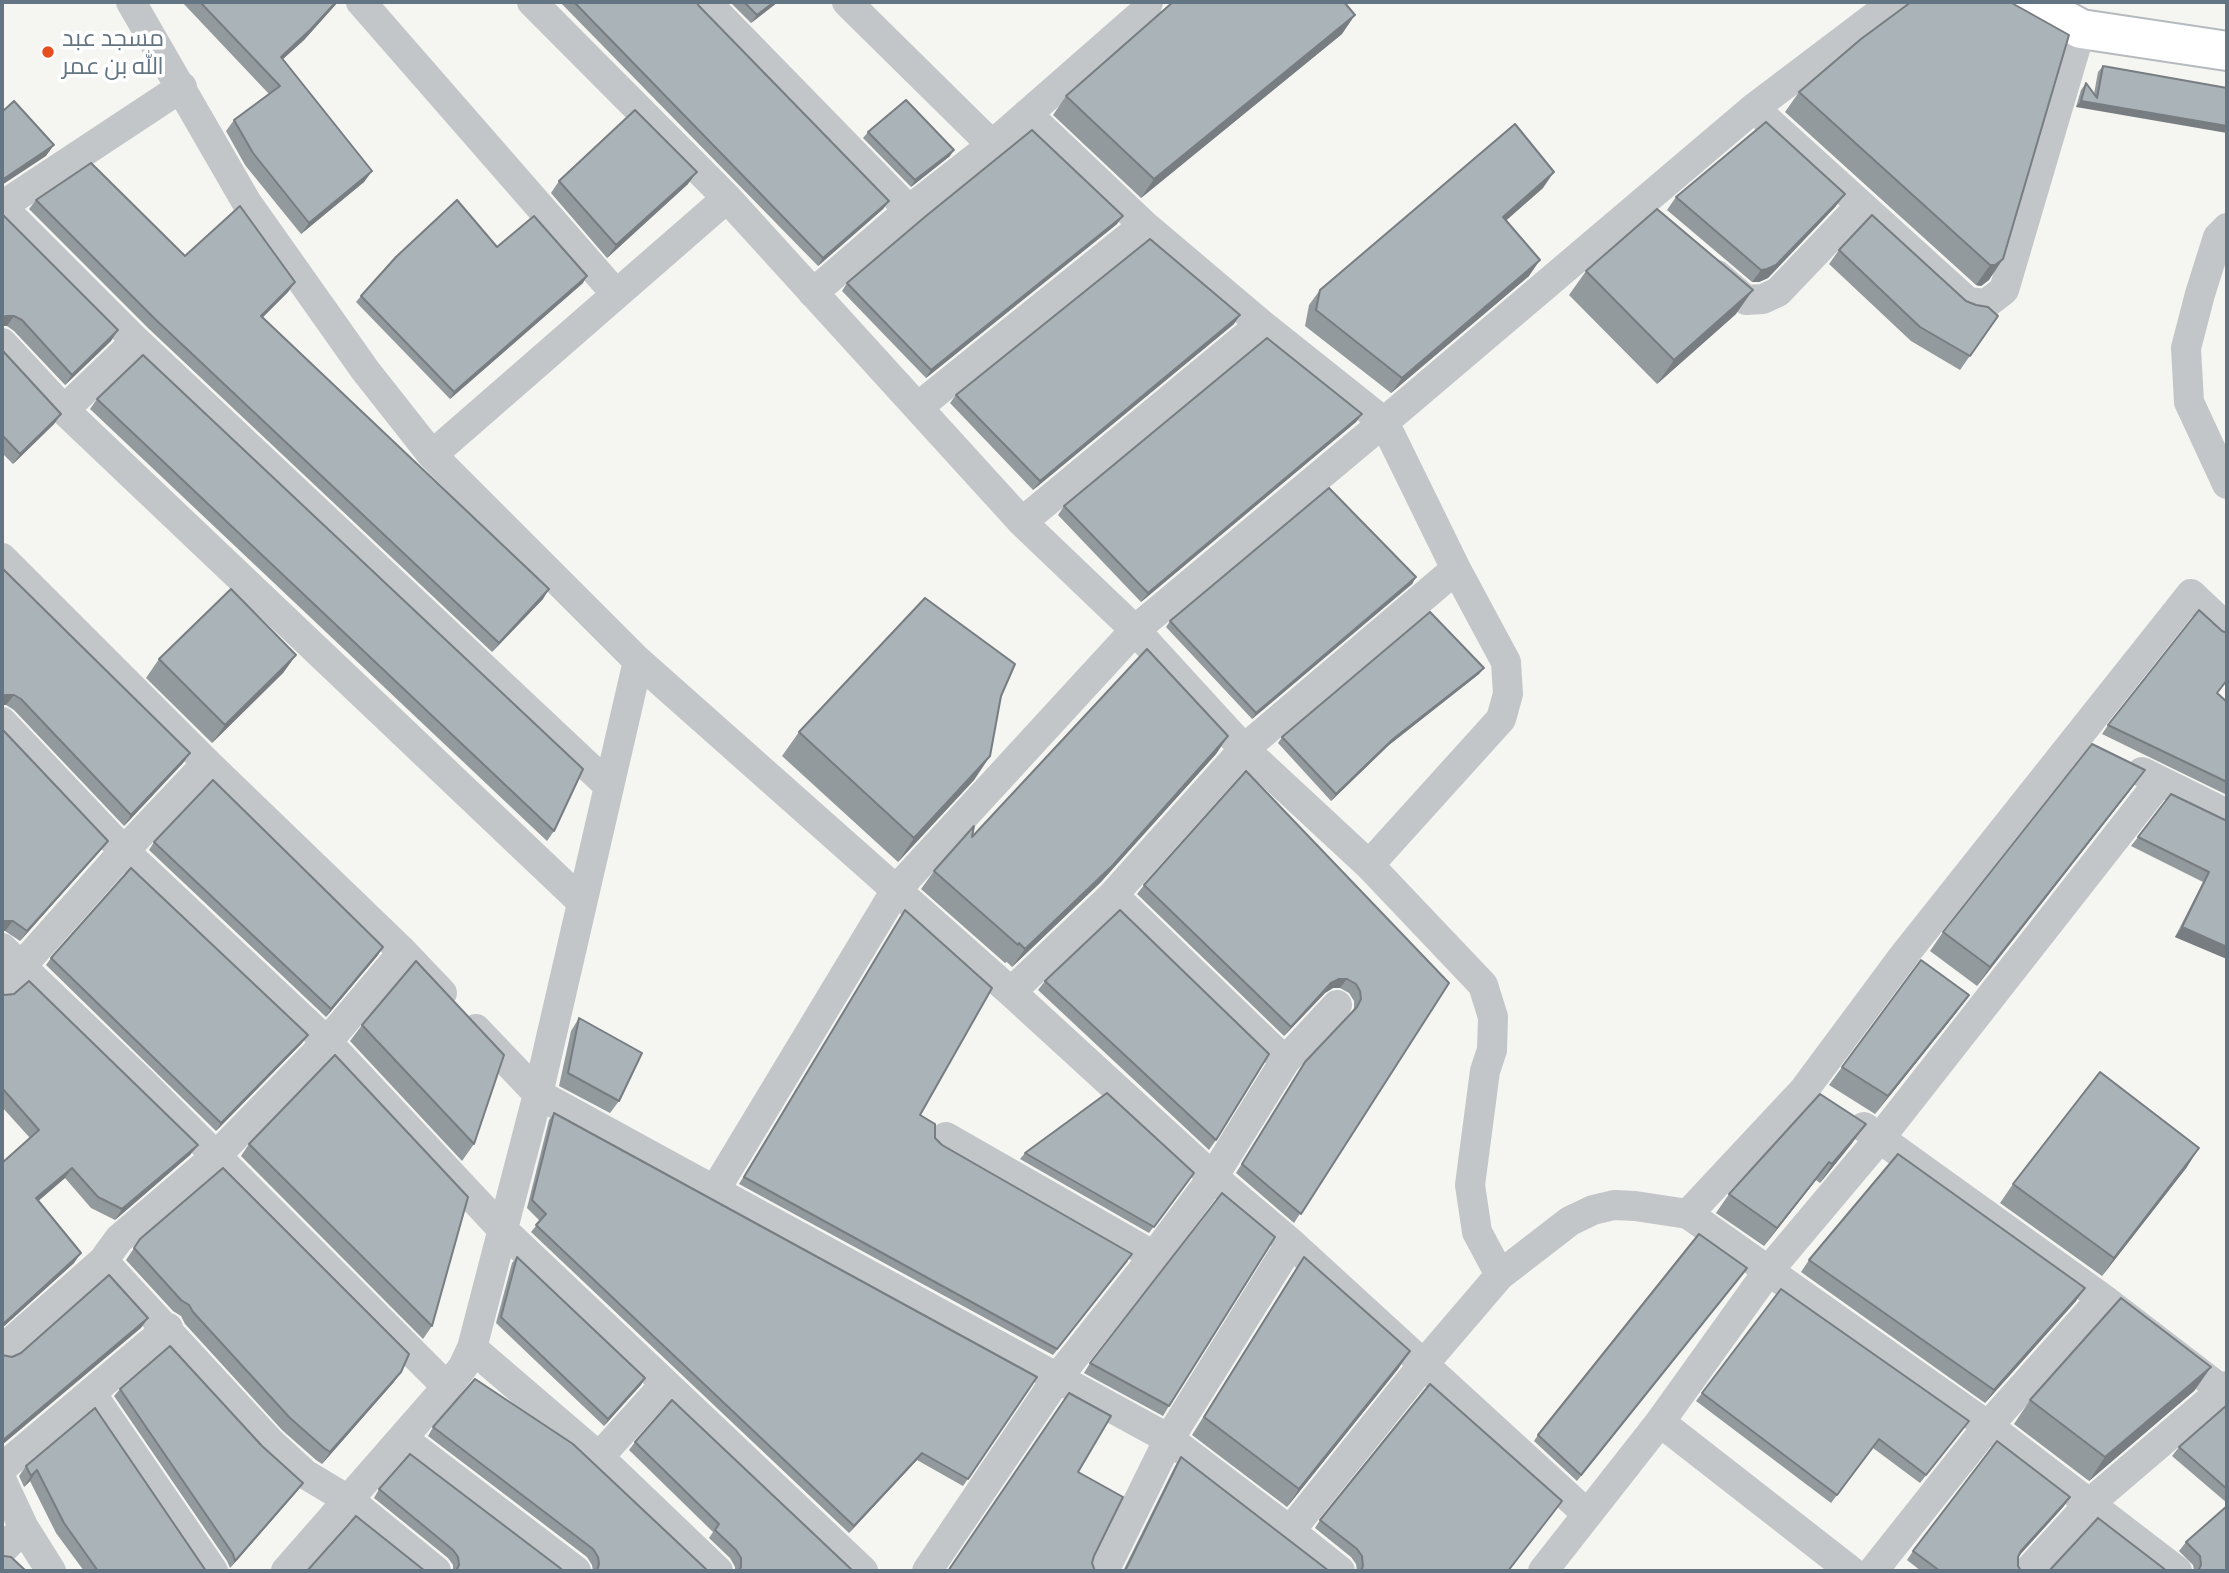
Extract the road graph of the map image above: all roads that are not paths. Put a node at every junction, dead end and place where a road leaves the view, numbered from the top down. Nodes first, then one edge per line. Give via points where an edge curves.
1 (131, 2) edge
2 (362, 2) edge
3 (532, 2) edge
4 (706, 2) edge
5 (846, 2) edge
6 (1148, 2) edge
7 (1894, 2) edge
8 (2032, 2) edge
9 (2081, 29) junction
10 (2227, 51) edge
11 (182, 88) junction
12 (1754, 108) junction
13 (1027, 114) junction
14 (992, 145) junction
15 (727, 198) junction
16 (1861, 205) junction
17 (2, 207) edge
18 (909, 210) junction
19 (1144, 225) junction
20 (2227, 228) edge
21 (1696, 258) edge
22 (813, 293) junction
23 (616, 294) junction
24 (1261, 324) junction
25 (136, 341) junction
26 (2, 343) edge
27 (918, 407) junction
28 (64, 410) junction
29 (1384, 422) junction
30 (432, 455) junction
31 (2227, 484) edge
32 (1022, 522) junction
33 (2, 558) edge
34 (1456, 569) junction
35 (2227, 628) edge
36 (1135, 630) junction
37 (638, 661) junction
38 (2, 722) edge
39 (1244, 749) junction
40 (2095, 750) junction
41 (207, 763) junction
42 (2160, 781) junction
43 (609, 786) junction
44 (2227, 814) edge
45 (124, 851) junction
46 (1368, 865) junction
47 (896, 890) junction
48 (1113, 895) junction
49 (582, 902) junction
50 (403, 952) junction
51 (12, 957) edge
52 (2, 988) edge
53 (1012, 992) junction
54 (1337, 1005) dead end
55 (327, 1042) junction
56 (1285, 1061) junction
57 (538, 1094) junction
58 (1822, 1101) junction
59 (946, 1137) dead end
60 (1880, 1138) junction
61 (215, 1157) junction
62 (1213, 1177) junction
63 (715, 1190) junction
64 (1688, 1214) junction
65 (503, 1230) junction
66 (1291, 1243) junction
67 (1154, 1256) junction
68 (103, 1261) junction
69 (1769, 1270) junction
70 (1500, 1275) junction
71 (2102, 1298) junction
72 (167, 1328) junction
73 (472, 1348) junction
74 (2, 1350) edge
75 (1423, 1365) junction
76 (1058, 1377) junction
77 (665, 1384) junction
78 (447, 1387) junction
79 (2226, 1390) edge
80 (92, 1393) junction
81 (1660, 1422) junction
82 (1988, 1426) junction
83 (403, 1439) junction
84 (1169, 1439) junction
85 (599, 1457) junction
86 (2, 1468) edge
87 (2, 1481) edge
88 (350, 1502) junction
89 (2090, 1503) junction
90 (1586, 1513) junction
91 (24, 1528) junction
92 (1290, 1531) junction
93 (2, 1550) edge
94 (294, 1569) edge
95 (51, 1571) edge
96 (213, 1571) edge
97 (436, 1571) edge
98 (576, 1571) edge
99 (718, 1571) edge
100 (863, 1571) edge
101 (927, 1571) edge
102 (1104, 1571) edge
103 (1340, 1571) edge
104 (1543, 1571) edge
105 (1851, 1571) edge
106 (1873, 1571) edge
107 (2028, 1571) edge
108 (2176, 1571) edge

1 - 11 street
2 - 23 street
3 - 15 street
4 - 18 street
5 - 14 street
6 - 13 street via 1145,11
7 - 12 street
8 - 9 street
9 - 10 street
9 - 16 street via 2004,290 1986,304 1968,302
11 - 17 street
11 - 30 street via 283,256
12 - 16 street
12 - 29 street via 1647,215
13 - 14 street
13 - 19 street
14 - 18 street
15 - 22 street
15 - 23 street
16 - 21 street via 1778,292 1763,299 1746,300
17 - 25 street
18 - 22 street
19 - 24 street
19 - 27 street
20 - 31 street via 2218,237 2186,348 2189,402
22 - 27 street
23 - 30 street
24 - 29 street
24 - 32 street
25 - 28 street
25 - 43 street
26 - 28 street
27 - 32 street
28 - 49 street
29 - 34 street
29 - 36 street
30 - 37 street
32 - 36 street
33 - 41 street
34 - 39 street
34 - 46 street via 1506,662 1508,694 1502,719
35 - 40 street via 2191,594
36 - 39 street
36 - 47 street
37 - 43 street
37 - 47 street
38 - 45 street
39 - 46 street
39 - 48 street
40 - 42 street
40 - 58 street via 1916,962
41 - 45 street
41 - 50 street
42 - 44 street
42 - 60 street via 1970,1002
43 - 49 street
45 - 51 street
45 - 55 street
46 - 70 street via 1483,985 1490,1006 1492,1050 1485,1070 1471,1185 1477,1232
47 - 53 street
47 - 63 street
48 - 53 street
48 - 56 street
49 - 57 street
50 - 55 street
50 - 57 street
51 - 52 street
51 - 61 street
53 - 62 street
54 - 56 street
55 - 61 street
55 - 65 street
56 - 62 street
57 - 63 street
57 - 65 street
58 - 60 street
58 - 64 street
59 - 67 street
60 - 69 street
60 - 71 street
61 - 68 street via 119,1239
61 - 78 street
62 - 66 street
62 - 67 street
63 - 76 street
64 - 69 street
64 - 70 street via 1614,1205 1593,1210 1570,1221
65 - 73 street
65 - 77 street
66 - 75 street
66 - 84 street
67 - 76 street
68 - 72 street
68 - 74 street
69 - 81 street
69 - 82 street
70 - 75 street
71 - 79 street
71 - 82 street
72 - 80 street
72 - 88 street via 270,1442 305,1474
73 - 78 street
73 - 85 street
75 - 90 street
75 - 92 street
76 - 84 street
76 - 101 street
77 - 85 street
77 - 100 street
78 - 83 street
79 - 89 street
80 - 86 street
80 - 96 street
81 - 90 street
81 - 105 street
82 - 89 street
82 - 106 street
83 - 88 street
83 - 98 street
84 - 92 street
84 - 102 street
85 - 99 street
87 - 91 street
88 - 94 street
88 - 97 street
89 - 107 street
89 - 108 street
90 - 104 street
91 - 93 street
91 - 95 street
92 - 103 street

